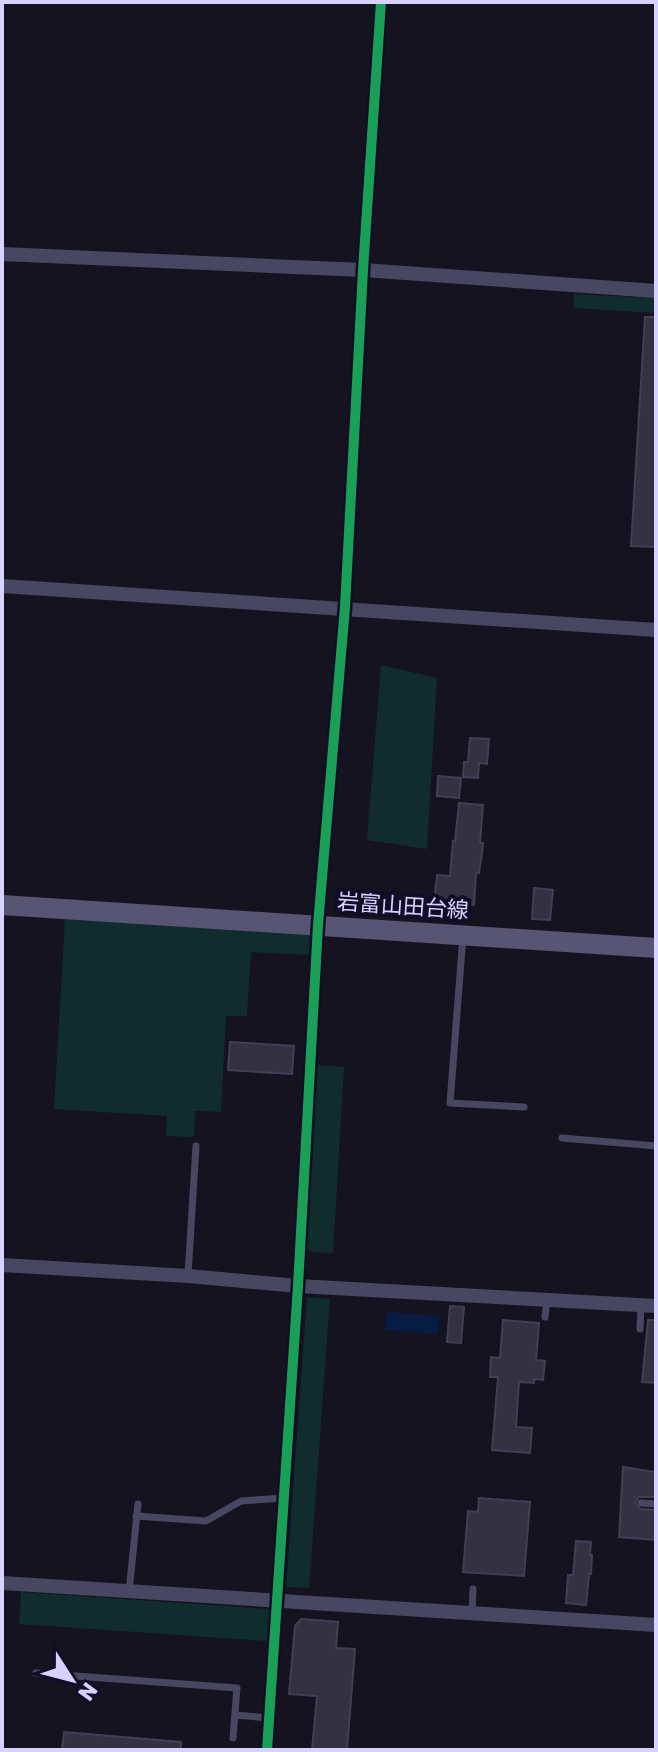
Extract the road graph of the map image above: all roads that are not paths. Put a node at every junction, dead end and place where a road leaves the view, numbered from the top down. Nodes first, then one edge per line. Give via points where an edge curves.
1 (381, 2) edge
2 (2, 254) edge
3 (363, 270) junction
4 (656, 291) edge
5 (2, 586) edge
6 (345, 607) junction
7 (656, 630) edge
8 (2, 905) edge
9 (318, 925) junction
10 (463, 935) junction
11 (656, 948) edge
12 (524, 1107) dead end
13 (562, 1138) dead end
14 (196, 1146) dead end
15 (656, 1146) edge
16 (2, 1265) edge
17 (188, 1276) junction
18 (298, 1286) junction
19 (547, 1300) junction
20 (649, 1305) edge
21 (545, 1317) dead end
22 (640, 1329) dead end
23 (284, 1498) junction
24 (641, 1503) dead end
25 (138, 1504) dead end
26 (656, 1504) edge
27 (136, 1516) junction
28 (2, 1583) edge
29 (473, 1589) dead end
30 (129, 1592) junction
31 (277, 1601) junction
32 (472, 1613) junction
33 (656, 1625) edge
34 (36, 1673) dead end
35 (235, 1715) junction
36 (269, 1718) junction
37 (233, 1738) dead end
38 (267, 1750) edge

1 - 3 street
2 - 3 street
3 - 4 street
3 - 6 street
5 - 6 street
6 - 7 street
6 - 9 street
8 - 9 main road, 岩富山田台線
9 - 10 main road, 岩富山田台線
9 - 18 street
10 - 11 main road, 岩富山田台線
10 - 12 lane via 450,1103
13 - 15 lane
14 - 17 lane
16 - 17 street
17 - 18 street
18 - 19 street
18 - 23 street
19 - 20 street
19 - 21 lane
20 - 22 lane
23 - 27 lane via 241,1501 206,1521
23 - 31 street
24 - 26 lane
25 - 27 lane
27 - 30 lane
28 - 30 street
29 - 32 lane
30 - 31 street
31 - 32 street
31 - 36 street
32 - 33 street
34 - 35 lane via 237,1688
35 - 36 lane
35 - 37 lane
36 - 38 street

